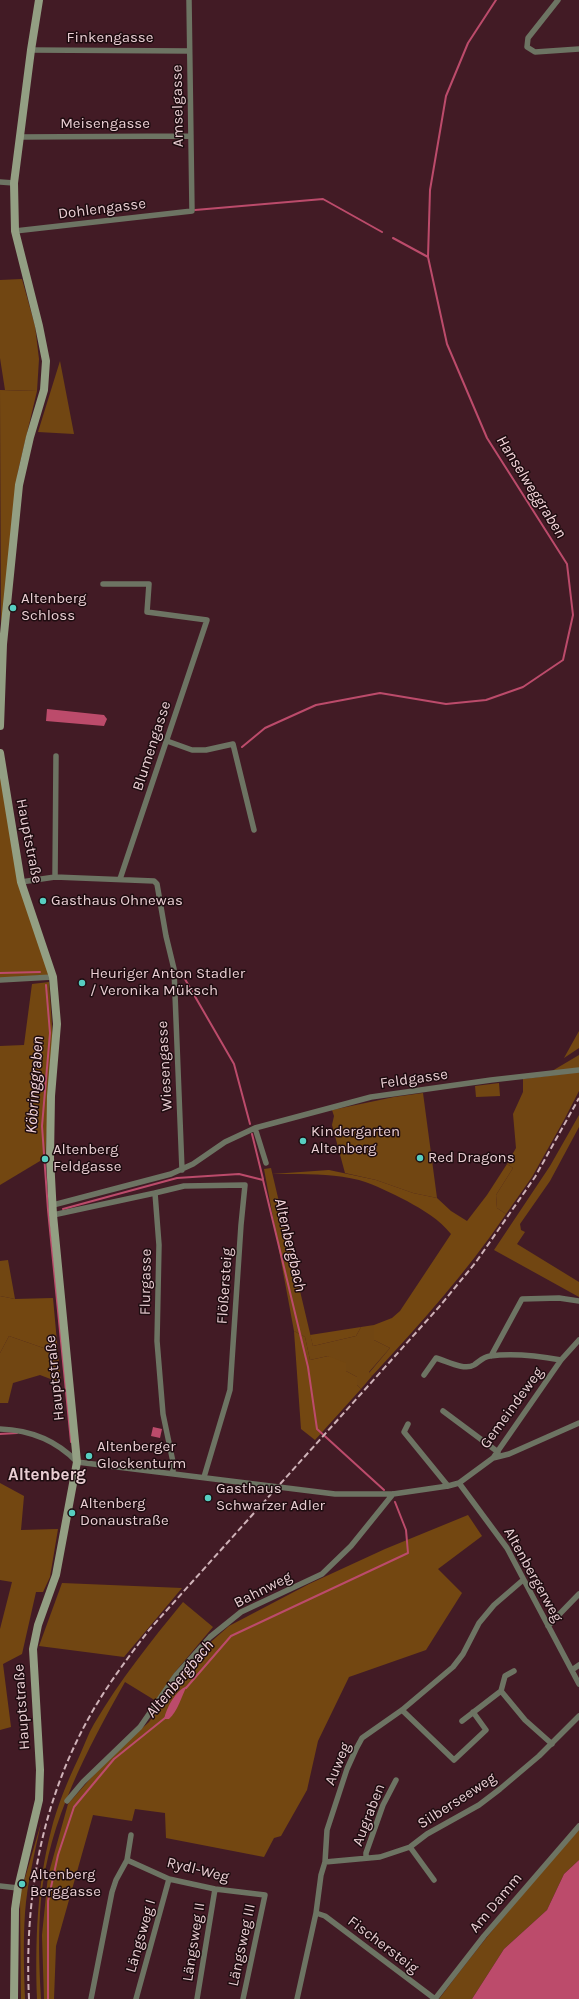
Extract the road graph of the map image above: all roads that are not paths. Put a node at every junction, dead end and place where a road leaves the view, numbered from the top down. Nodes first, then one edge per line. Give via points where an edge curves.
1 (39, 0) edge
2 (189, 0) edge
3 (558, 0) edge
4 (579, 49) edge
5 (31, 50) junction
6 (189, 51) junction
7 (191, 136) junction
8 (20, 137) junction
9 (0, 182) edge
10 (14, 182) junction
11 (192, 211) joint
12 (15, 231) junction
13 (103, 584) dead end
14 (0, 633) edge
15 (4, 643) junction
16 (0, 726) edge
17 (167, 741) junction
18 (0, 753) edge
19 (56, 756) dead end
20 (254, 830) dead end
21 (55, 878) junction
22 (120, 880) junction
23 (21, 882) junction
24 (53, 976) junction
25 (0, 980) edge
26 (579, 1070) edge
27 (255, 1128) junction
28 (266, 1163) dead end
29 (182, 1170) junction
30 (154, 1193) junction
31 (52, 1205) junction
32 (53, 1215) junction
33 (579, 1301) edge
34 (579, 1340) edge
35 (491, 1356) junction
36 (561, 1360) junction
37 (424, 1375) dead end
38 (444, 1411) dead end
39 (579, 1423) edge
40 (408, 1424) dead end
41 (0, 1429) edge
42 (498, 1452) junction
43 (493, 1458) junction
44 (77, 1462) junction
45 (173, 1474) junction
46 (204, 1477) junction
47 (459, 1483) junction
48 (448, 1486) junction
49 (393, 1494) junction
50 (523, 1580) junction
51 (579, 1594) edge
52 (548, 1626) junction
53 (579, 1665) edge
54 (572, 1670) junction
55 (514, 1671) dead end
56 (579, 1684) edge
57 (501, 1691) junction
58 (402, 1710) junction
59 (473, 1712) junction
60 (579, 1716) edge
61 (462, 1721) dead end
62 (552, 1744) junction
63 (396, 1780) dead end
64 (67, 1801) dead end
65 (579, 1826) edge
66 (132, 1835) dead end
67 (410, 1846) junction
68 (366, 1858) junction
69 (127, 1860) junction
70 (325, 1862) junction
71 (169, 1879) junction
72 (434, 1880) dead end
73 (0, 1886) edge
74 (18, 1888) junction
75 (215, 1889) junction
76 (265, 1895) joint
77 (316, 1913) junction
78 (14, 1999) edge
79 (91, 1999) edge
80 (136, 1999) edge
81 (197, 1999) edge
82 (243, 1999) edge
83 (297, 1999) edge
84 (435, 1999) edge

1 - 5 main road
2 - 6 street, Amselgasse
3 - 4 street via 528,38 527,46 535,52
5 - 6 street, Finkengasse
5 - 8 main road
6 - 7 street, Amselgasse
7 - 8 street, Meisengasse
7 - 11 street, Amselgasse
8 - 10 main road
9 - 10 street
10 - 12 main road
11 - 12 street, Dohlengasse
12 - 15 main road via 40,326 46,361 44,390 30,437 20,485
13 - 17 street, Blumengasse via 150,584 147,612 207,620
14 - 15 street
15 - 16 main road
17 - 20 street via 192,750 206,750 233,744
17 - 22 street, Blumengasse
18 - 23 main road, Hauptstraße
19 - 21 street
21 - 22 street, Wiesengasse
21 - 23 street, Wiesengasse
22 - 29 street, Wiesengasse via 154,881 157,884 174,968
23 - 24 main road, Hauptstraße
24 - 25 street
24 - 31 main road, Hauptstraße via 57,1024 49,1138
26 - 27 street, Feldgasse via 371,1097
27 - 28 street
27 - 29 street, Feldgasse via 226,1142
29 - 31 street, Feldgasse
30 - 32 street
30 - 45 street, Flurgasse via 159,1244 157,1341 163,1414
30 - 46 street, Flößersteig via 184,1186 245,1185 230,1390
31 - 32 main road, Hauptstraße
32 - 44 main road, Hauptstraße
33 - 35 street via 559,1298 522,1299
34 - 36 street, Gemeindeweg
35 - 36 street via 538,1356
35 - 37 street via 466,1367 436,1358
36 - 42 street, Gemeindeweg
38 - 42 street
39 - 43 street via 509,1454
40 - 48 street via 404,1432
41 - 44 street via 19,1430 36,1435 67,1452
42 - 43 street, Gemeindeweg
43 - 47 street, Gemeindeweg
44 - 45 street
44 - 74 main road, Hauptstraße via 56,1575 38,1625 33,1648 40,1770 39,1800
45 - 46 street
46 - 49 street via 335,1494
47 - 48 street
47 - 50 street, Altenbergerweg via 507,1548
48 - 49 street
49 - 64 street, Bahnweg via 351,1546 322,1574 241,1612 210,1637 176,1675 140,1727
50 - 52 street, Altenbergerweg
50 - 58 street, Auweg via 494,1605 479,1623 453,1667
51 - 52 street
52 - 54 street, Altenbergerweg
53 - 54 street
54 - 56 street, Altenbergerweg
55 - 57 street via 505,1676
57 - 59 street
57 - 62 street via 525,1720
58 - 59 street via 454,1760 486,1730
58 - 70 street, Auweg via 362,1738 356,1749 328,1830
59 - 61 street
60 - 62 street, Silberseeweg
62 - 67 street, Silberseeweg via 479,1804
63 - 68 street, Augraben via 383,1805
65 - 84 street, Am Damm via 484,1936
66 - 69 street
67 - 68 street, Silberseeweg via 389,1855
67 - 72 street
68 - 70 street, Silberseeweg
69 - 71 street, Rydl-Weg
69 - 79 street via 112,1892
70 - 77 street, Auweg
71 - 75 street, Rydl-Weg
71 - 80 street, Längsweg I
73 - 74 street
74 - 78 main road, Hauptstraße via 14,1929
75 - 76 street, Rydl-Weg
75 - 81 street, Längsweg II
76 - 82 street, Längsweg III
77 - 83 street, Auweg
77 - 84 street, Fischersteig via 325,1916

